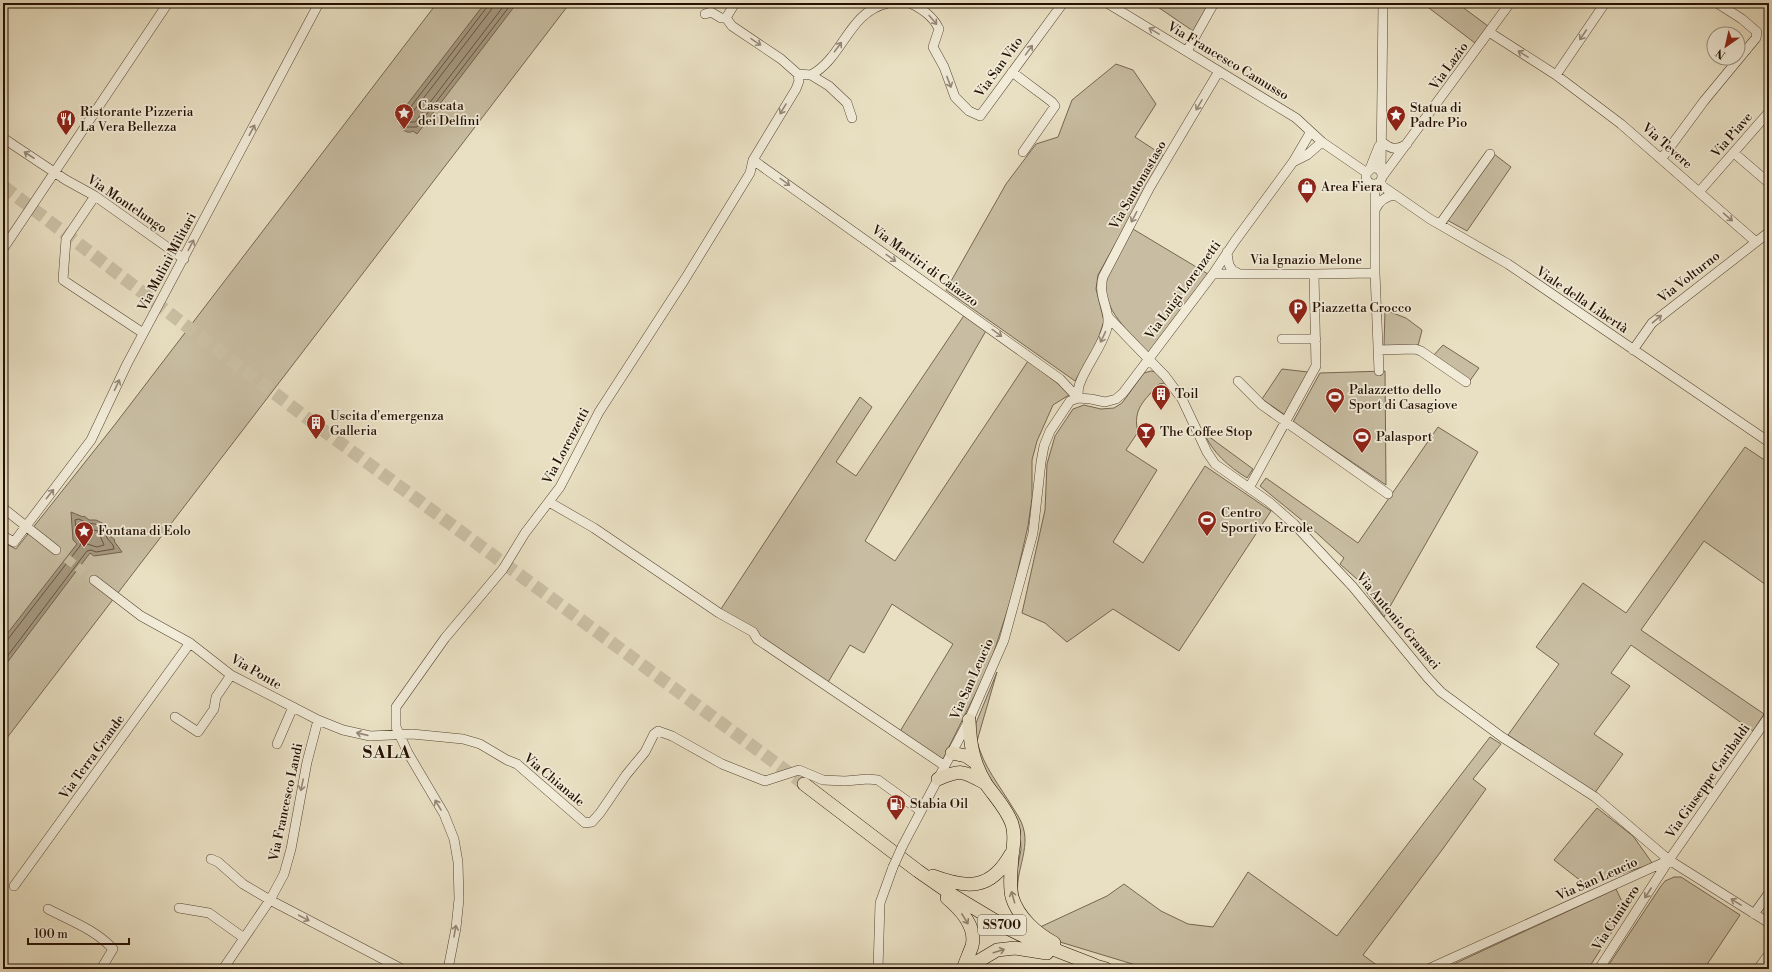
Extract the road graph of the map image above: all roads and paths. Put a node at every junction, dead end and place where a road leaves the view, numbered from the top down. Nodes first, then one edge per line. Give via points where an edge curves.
1 (168, 3) edge
2 (319, 3) edge
3 (735, 3) edge
4 (888, 3) edge
5 (910, 3) edge
6 (1063, 3) edge
7 (1107, 3) edge
8 (1214, 3) edge
9 (1383, 3) edge
10 (1510, 3) edge
11 (1605, 3) edge
12 (1717, 3) edge
13 (705, 14) dead end
14 (726, 18) junction
15 (1490, 32) junction
16 (1187, 51) junction
17 (1219, 71) junction
18 (1012, 72) junction
19 (798, 74) junction
20 (811, 75) junction
21 (1556, 75) junction
22 (1768, 115) edge
23 (852, 118) dead end
24 (1310, 132) junction
25 (3, 138) edge
26 (1380, 141) junction
27 (1322, 142) junction
28 (1408, 143) junction
29 (1023, 152) dead end
30 (1734, 152) junction
31 (1490, 154) dead end
32 (1662, 158) junction
33 (753, 160) junction
34 (1372, 161) junction
35 (1293, 162) junction
36 (1356, 166) junction
37 (54, 172) junction
38 (1368, 172) junction
39 (1379, 179) junction
40 (1769, 183) edge
41 (1699, 192) junction
42 (1395, 195) junction
43 (95, 196) junction
44 (1375, 211) junction
45 (1440, 224) junction
46 (1769, 232) edge
47 (1756, 242) junction
48 (3, 249) edge
49 (1227, 252) junction
50 (184, 259) junction
51 (1375, 272) junction
52 (1238, 273) junction
53 (1213, 274) junction
54 (1314, 274) junction
55 (1108, 317) junction
56 (143, 333) junction
57 (1316, 339) junction
58 (1282, 340) dead end
59 (1378, 350) junction
60 (1634, 350) junction
61 (1150, 359) junction
62 (1379, 371) dead end
63 (1238, 381) dead end
64 (1466, 382) dead end
65 (1078, 398) junction
66 (1286, 422) junction
67 (1769, 442) edge
68 (1249, 488) junction
69 (1388, 494) dead end
70 (549, 502) junction
71 (3, 508) edge
72 (26, 525) junction
73 (3, 536) edge
74 (56, 550) tunnel mouth
75 (94, 580) tunnel mouth
76 (190, 643) junction
77 (231, 675) junction
78 (293, 707) junction
79 (175, 717) dead end
80 (318, 720) junction
81 (969, 720) junction
82 (1767, 722) edge
83 (401, 735) junction
84 (277, 744) dead end
85 (952, 753) junction
86 (975, 762) junction
87 (945, 766) junction
88 (964, 772) junction
89 (938, 779) junction
90 (985, 783) junction
91 (804, 784) tunnel mouth
92 (921, 810) junction
93 (1649, 845) junction
94 (1013, 851) junction
95 (211, 859) dead end
96 (1669, 860) junction
97 (1657, 866) junction
98 (918, 871) junction
99 (14, 886) dead end
100 (1769, 893) edge
101 (270, 900) junction
102 (179, 908) dead end
103 (48, 909) dead end
104 (1754, 914) junction
105 (1769, 923) edge
106 (244, 938) junction
107 (1769, 954) edge
108 (1100, 967) edge
109 (101, 969) edge
110 (223, 969) edge
111 (402, 969) edge
112 (448, 969) edge
113 (878, 969) edge
114 (964, 969) edge
115 (1428, 969) edge
116 (1599, 969) edge
117 (1758, 969) edge

1 - 37 street
50 -> 2 street, Via Mulini Militari
3 - 14 street
20 -> 4 street via 826,63 866,12
5 -> 18 street, Via San Vito via 935,21 939,29 933,47 955,97 969,111 980,116
18 -> 6 street, Via San Vito
16 -> 7 street, Via Francesco Camusso
8 - 16 street
9 - 26 street
10 - 15 street, Via Lazio
11 -> 21 street
12 - 32 street via 1757,32 1756,38 1704,101
13 - 14 street via 711,12
14 -> 19 street via 732,26
21 -> 15 street, Via Tevere
15 - 28 street, Via Lazio
16 - 17 street, Via Francesco Camusso
17 - 24 street, Via Francesco Camusso via 1296,118
17 -> 55 street, Via Santonastaso via 1150,187 1103,277 1100,291
18 - 29 street via 1055,106
19 - 20 street
19 -> 33 street, Via Lorenzetti via 796,89
20 - 23 street via 842,97
21 - 32 street, Via Tevere via 1622,124
22 - 30 street, Via Piave
24 - 27 street, Viale della Libertà
24 - 35 street
37 -> 25 street, Via Montelungo
26 - 28 street via 1393,149
26 - 34 street
26 - 39 street
27 - 35 street via 1307,155
27 - 36 street, Viale della Libertà
28 - 39 street, Via Lazio
30 - 40 street
30 - 41 street, Via Piave
31 - 45 street
32 - 41 street, Via Tevere
33 -> 65 street, Via Martiri di Caiazzo via 1060,379
33 - 70 street, Via Lorenzetti via 750,173 599,412 560,487
34 - 36 street
34 - 38 street
35 - 49 street, Via Luigi Lorenzetti
36 - 38 street, Viale della Libertà
37 - 43 street, Via Montelungo
37 - 48 street
38 - 39 street, Viale della Libertà via 1368,181
38 - 39 street via 1376,168
39 - 42 street, Viale della Libertà
39 - 44 street
41 -> 47 street, Via Tevere
42 - 44 street via 1381,200
42 - 45 street, Viale della Libertà
43 - 50 street, Via Montelungo
43 - 56 street via 66,239 63,280
44 - 51 street
45 - 60 street, Viale della Libertà via 1508,264
46 - 47 street, Via Volturno
60 -> 47 street, Via Volturno via 1652,323
49 - 52 street, Via Ignazio Melone via 1230,267 1233,272
49 - 53 street, Via Luigi Lorenzetti
50 - 56 street, Via Mulini Militari
51 - 54 street, Via Ignazio Melone
51 - 59 street
52 - 53 street, Via Ignazio Melone
52 - 54 street, Via Ignazio Melone
53 - 61 street, Via Luigi Lorenzetti
54 - 57 street
55 - 61 street, Via Santonastaso
55 -> 65 street, Via Santonastaso via 1108,327 1079,384
72 -> 56 street, Via Mulini Militari via 91,440
57 - 58 street
57 - 66 street via 1316,366
59 - 62 street
59 - 64 street via 1416,349
60 - 67 street, Viale della Libertà
61 - 65 street, Via Luigi Lorenzetti via 1124,393 1116,399 1106,402
61 - 68 street, Via Antonio Gramsci via 1182,399 1207,452 1216,464
63 - 66 street via 1262,405
65 - 81 street, Via San Leucio via 1070,401 1050,431 1044,446 1033,534 1013,611 1004,640
66 - 68 street
66 - 69 street
68 - 93 street, Via Antonio Gramsci via 1294,524 1354,587 1441,692 1502,737 1595,797
70 - 83 street, Via Lorenzetti via 525,533 503,569 445,638 396,707 396,727
70 - 87 street via 594,528 719,613 753,632 757,639
71 - 72 street
72 - 73 street, Via Mulini Militari via 14,542
72 - 74 street
75 - 76 street, Via Ponte via 141,616
76 - 77 street, Via Ponte
76 - 99 street, Via Terra Grande
77 - 78 street, Via Ponte
77 - 79 street via 216,697 214,709 198,732
78 - 80 street, Via Ponte
78 - 84 street
83 -> 80 street, Via Ponte via 370,736 343,730
80 -> 101 street, Via Francesco Landi via 307,762 291,849 284,874
81 - 85 street, Via San Leucio
81 - 86 highway, SS700 via 970,744
82 - 96 street, Via Giuseppe Garibaldi
83 - 92 street, Via Chianale via 463,739 480,744 517,764 585,823 592,822 600,813 658,731 722,764 765,781 799,770 823,780 878,780
112 -> 83 street, Via Lorenzetti via 459,899 458,862 454,839 444,814 408,753
85 - 86 highway via 966,756
85 - 87 street, Via San Leucio
85 - 88 highway, SS700 via 957,765
86 - 90 highway, SS700
87 - 89 street, Via San Leucio
88 - 89 highway via 952,773
88 - 90 highway, SS700
89 - 92 street, Via San Leucio
90 - 94 highway, SS700 via 1012,824 1015,837
91 - 98 highway, SS700
92 - 113 street, Via San Leucio, bridge via 893,867 880,903
93 - 96 street, Via Antonio Gramsci
93 - 97 street
94 - 98 highway, SS700 via 994,876 978,884 962,885
108 -> 94 highway, SS700 via 1043,937 1019,911 1012,897
95 - 101 street via 243,884
96 - 97 street, Via San Leucio
104 -> 96 street
96 -> 116 street, Via Cimitero
97 - 115 street, Via San Leucio
98 - 108 highway, SS700 via 1009,929
98 -> 114 highway, SS700 via 955,904 966,918 971,930 972,944
100 - 104 street
101 - 106 street, Via Francesco Landi
101 -> 111 street
102 - 106 street via 209,913
103 - 109 street via 99,935 107,942 113,949
104 - 105 street
106 - 110 street, Via Francesco Landi
107 - 117 street
114 -> 108 highway, SS700 via 997,950 1015,948 1036,950

